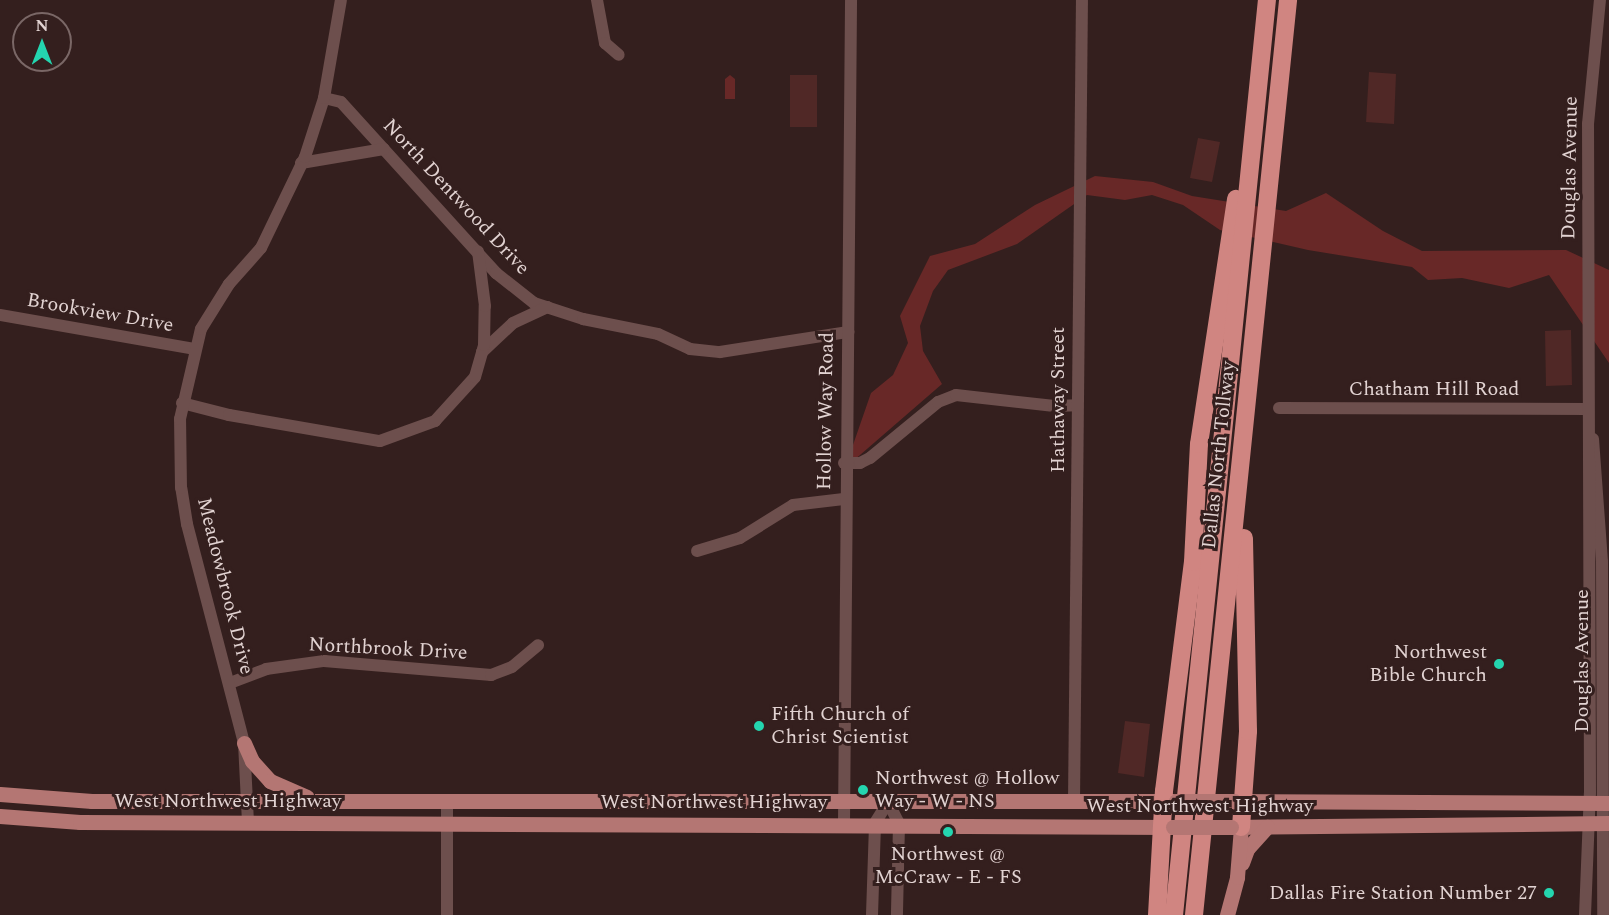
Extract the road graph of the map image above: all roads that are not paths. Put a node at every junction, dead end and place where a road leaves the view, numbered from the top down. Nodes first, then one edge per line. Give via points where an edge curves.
1 (341, 0) edge
2 (597, 0) edge
3 (851, 0) edge
4 (1082, 0) edge
5 (1267, 0) edge
6 (1288, 0) edge
7 (1600, 0) edge
8 (619, 55) dead end
9 (324, 98) junction
10 (1256, 102) junction
11 (384, 149) junction
12 (301, 163) junction
13 (478, 251) junction
14 (547, 307) junction
15 (0, 315) edge
16 (848, 332) junction
17 (194, 350) junction
18 (482, 353) junction
19 (182, 402) junction
20 (1077, 405) junction
21 (1279, 408) dead end
22 (1588, 409) junction
23 (844, 463) junction
24 (1241, 466) junction
25 (844, 499) junction
26 (1587, 516) junction
27 (1600, 516) junction
28 (697, 551) dead end
29 (1605, 604) edge
30 (1588, 605) junction
31 (538, 645) dead end
32 (230, 683) junction
33 (244, 743) junction
34 (0, 794) edge
35 (49, 800) junction
36 (248, 800) junction
37 (315, 801) junction
38 (447, 801) junction
39 (1074, 801) junction
40 (1170, 801) junction
41 (1239, 801) junction
42 (844, 802) junction
43 (888, 802) junction
44 (1546, 803) junction
45 (1600, 803) edge
46 (0, 816) edge
47 (47, 821) junction
48 (248, 822) junction
49 (447, 823) junction
50 (843, 823) junction
51 (875, 823) junction
52 (899, 824) junction
53 (1546, 824) junction
54 (1587, 824) junction
55 (1606, 824) edge
56 (1168, 826) junction
57 (1236, 827) junction
58 (1267, 827) junction
59 (1237, 877) junction
60 (447, 915) edge
61 (872, 915) edge
62 (897, 915) edge
63 (1157, 915) edge
64 (1174, 915) edge
65 (1194, 915) edge
66 (1227, 915) edge
67 (1585, 915) edge
68 (1603, 915) edge

1 - 9 street, Meadowbrook Drive
2 - 8 street via 605,43
3 - 16 street, Hollow Way Road
4 - 20 street, Hathaway Street
5 - 10 highway, Dallas North Tollway
6 - 24 highway, Dallas North Tollway
7 - 22 street, Douglas Avenue via 1588,124
9 - 11 street, North Dentwood Drive via 341,102
9 - 12 street, Meadowbrook Drive
10 - 40 highway via 1231,226 1200,433 1193,562
10 - 64 highway, Dallas North Tollway
11 - 12 street
11 - 13 street, North Dentwood Drive
12 - 17 street, Meadowbrook Drive via 261,248 229,284 201,328
13 - 14 street, North Dentwood Drive via 509,286
13 - 18 street via 485,306
14 - 16 street, North Dentwood Drive via 583,319 658,334 690,349 720,352
14 - 18 street via 513,323
15 - 17 street, Brookview Drive
16 - 23 street, Hollow Way Road
17 - 19 street, Meadowbrook Drive
18 - 19 street via 475,376 458,400 435,421 380,441 228,415
19 - 32 street, Meadowbrook Drive via 179,457 187,524
20 - 23 street via 956,395 938,402 870,458 860,463
20 - 39 street, Hathaway Street
21 - 22 street, Chatham Hill Road
22 - 26 street, Douglas Avenue
22 - 27 street, Douglas Avenue
23 - 25 street, Hollow Way Road
24 - 41 highway via 1248,731
24 - 65 highway, Dallas North Tollway
25 - 28 street via 793,505 740,538
25 - 42 street, Hollow Way Road
26 - 27 street
26 - 30 street, Douglas Avenue
27 - 29 street, Douglas Avenue
29 - 30 street
29 - 45 street, Douglas Avenue
30 - 45 street, Douglas Avenue
31 - 32 street, Northbrook Drive via 512,667 491,675 324,661 266,669
32 - 33 street, Meadowbrook Drive
33 - 36 street, Meadowbrook Drive
33 - 37 main road via 252,761 270,781
34 - 35 main road, West Northwest Highway
35 - 36 main road, West Northwest Highway
35 - 47 main road
36 - 37 main road, West Northwest Highway
36 - 48 street, Meadowbrook Drive
37 - 38 main road, West Northwest Highway
38 - 42 main road, West Northwest Highway
38 - 49 street
39 - 40 main road, West Northwest Highway
39 - 43 main road, West Northwest Highway
40 - 41 main road, West Northwest Highway, bridge
40 - 56 highway
41 - 44 main road, West Northwest Highway
41 - 57 highway
42 - 43 main road, West Northwest Highway
42 - 50 street, Hollow Way Road
43 - 51 street
43 - 52 street
44 - 45 main road, West Northwest Highway
44 - 53 main road
45 - 54 street, Douglas Avenue
45 - 55 street, Douglas Avenue
46 - 47 main road, West Northwest Highway
47 - 48 main road, West Northwest Highway
48 - 49 main road, West Northwest Highway
49 - 50 main road, West Northwest Highway
49 - 60 street
50 - 51 main road, West Northwest Highway
51 - 52 main road, West Northwest Highway
51 - 61 street
52 - 56 main road, West Northwest Highway
52 - 62 street
53 - 54 main road, West Northwest Highway
53 - 58 main road, West Northwest Highway
54 - 55 main road, West Northwest Highway
54 - 67 street, Douglas Avenue
55 - 68 street, Douglas Avenue
56 - 57 main road, West Northwest Highway, bridge
56 - 63 highway
57 - 58 main road, West Northwest Highway
57 - 59 main road
58 - 59 main road via 1247,849
59 - 66 main road

